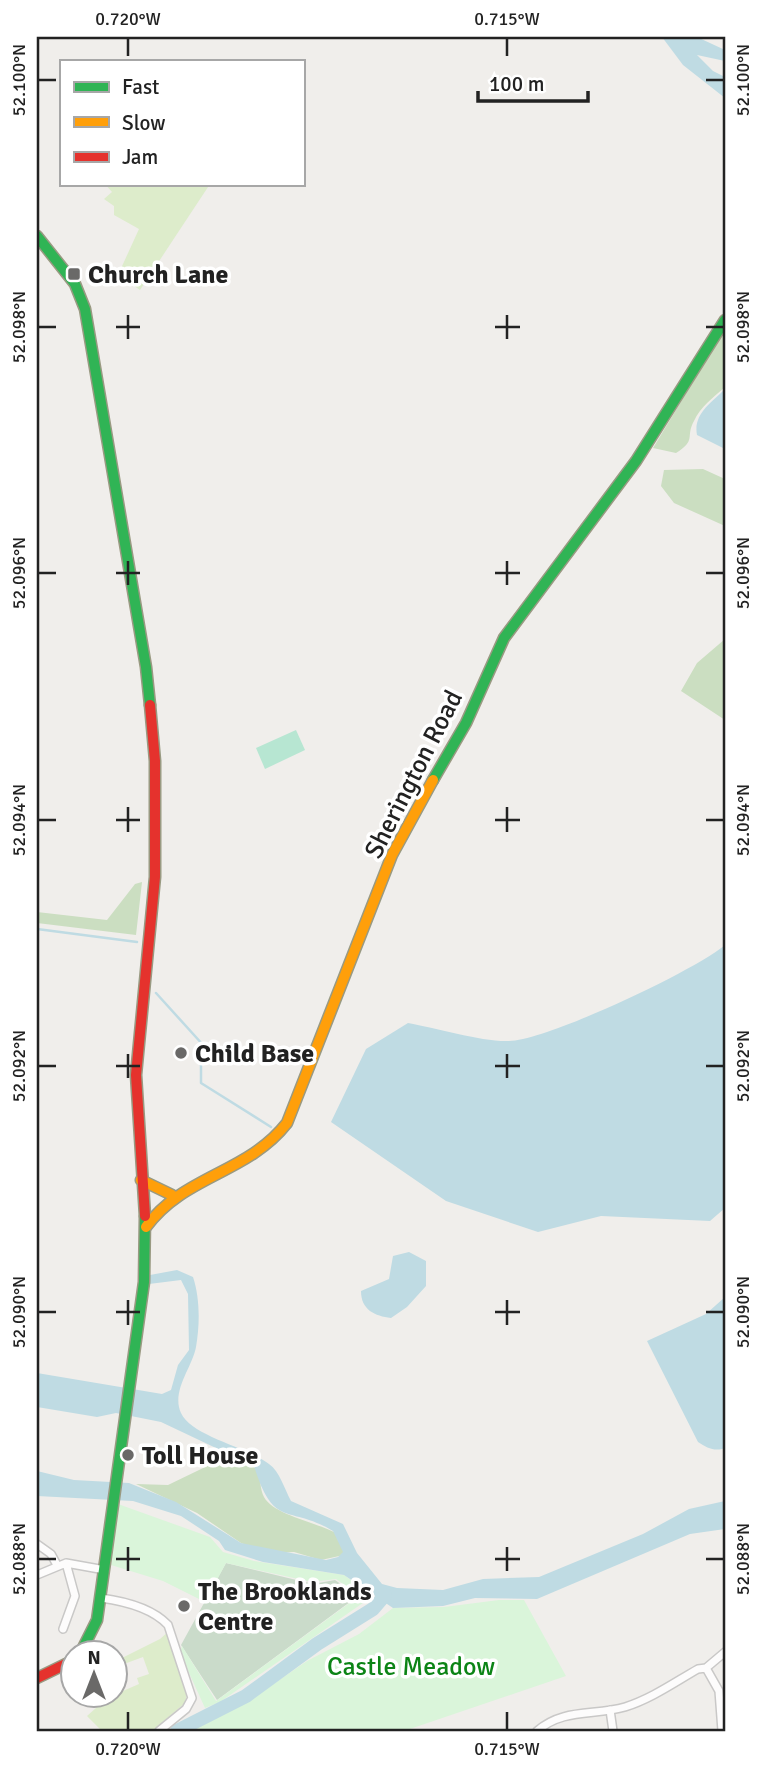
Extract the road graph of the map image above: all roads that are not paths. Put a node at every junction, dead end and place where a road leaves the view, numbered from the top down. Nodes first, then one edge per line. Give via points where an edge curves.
1 (37, 236) edge
2 (725, 320) edge
3 (141, 1180) junction
4 (172, 1195) junction
5 (145, 1228) junction
6 (37, 1544) edge
7 (66, 1563) junction
8 (57, 1565) junction
9 (105, 1570) junction
10 (37, 1575) edge
11 (101, 1598) junction
12 (62, 1629) dead end
13 (88, 1638) edge
14 (725, 1652) edge
15 (706, 1668) junction
16 (60, 1669) edge
17 (37, 1678) edge
18 (610, 1710) junction
19 (159, 1731) edge
20 (537, 1731) edge
21 (612, 1731) edge
22 (722, 1731) edge

1 - 3 main road via 75,284 85,309 146,667 157,817 136,1075
2 - 4 main road, Sherington Road via 636,461 503,638 466,723 392,855 287,1123 262,1150
3 - 4 main road
3 - 5 main road
4 - 5 main road, Sherington Road via 158,1206
5 - 9 main road via 144,1282
6 - 8 street
7 - 8 street
7 - 9 street
7 - 12 street via 75,1596
8 - 10 street
9 - 11 main road
11 - 13 main road
11 - 19 street via 160,1616 168,1625 192,1698 186,1709
14 - 15 street
15 - 18 street via 650,1697
15 - 22 street via 719,1691
16 - 17 main road
18 - 20 street via 570,1714
18 - 21 street

